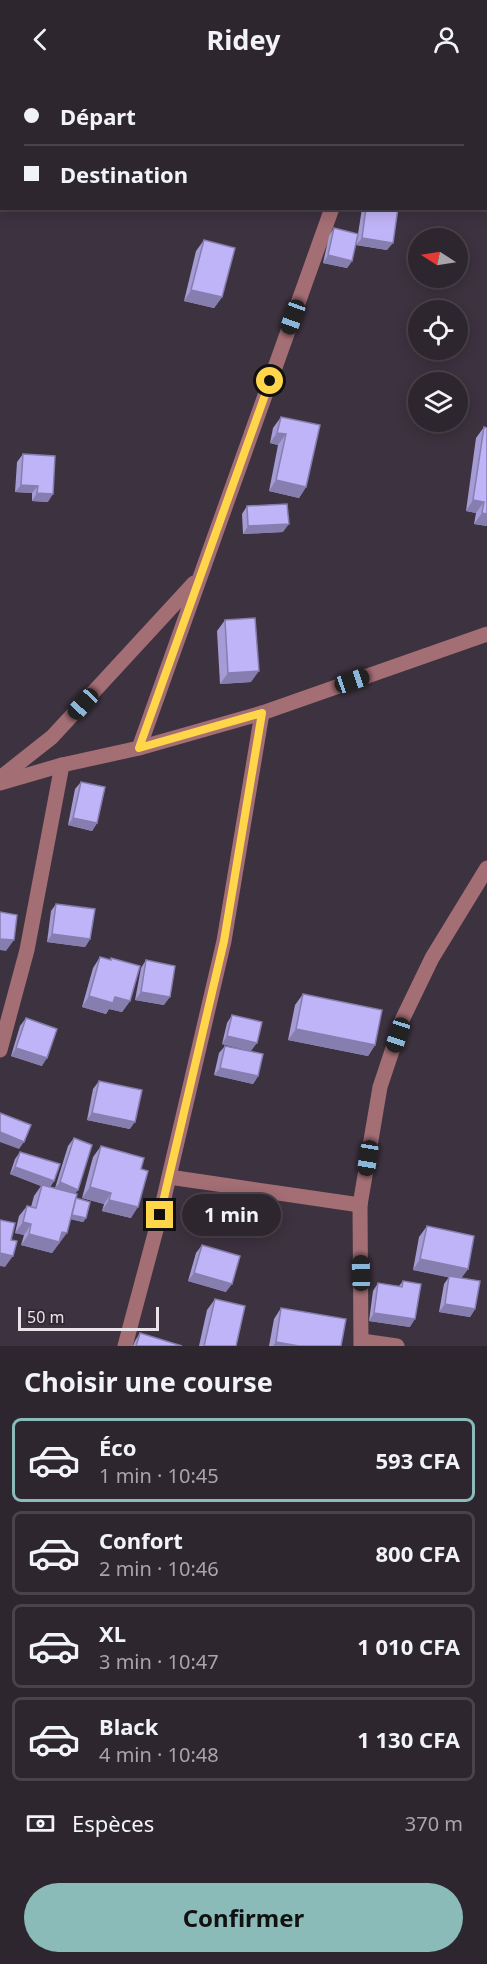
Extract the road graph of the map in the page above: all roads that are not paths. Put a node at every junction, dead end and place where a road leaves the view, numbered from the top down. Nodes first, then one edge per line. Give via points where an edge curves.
1 (331, 210) edge
2 (201, 576) junction
3 (487, 634) edge
4 (262, 713) junction
5 (139, 748) junction
6 (62, 765) junction
7 (0, 778) edge
8 (0, 783) edge
9 (487, 868) edge
10 (0, 1050) edge
11 (169, 1177) junction
12 (360, 1205) junction
13 (361, 1343) edge
14 (125, 1346) edge
15 (397, 1346) edge

1 - 2 street
2 - 5 street
2 - 7 street via 52,737
3 - 4 street
4 - 5 street
4 - 11 street via 224,941
5 - 6 street
6 - 8 street
6 - 10 street via 27,950
9 - 12 street via 432,958 403,1018 380,1087
11 - 12 street
11 - 14 street
12 - 13 street
13 - 15 street

